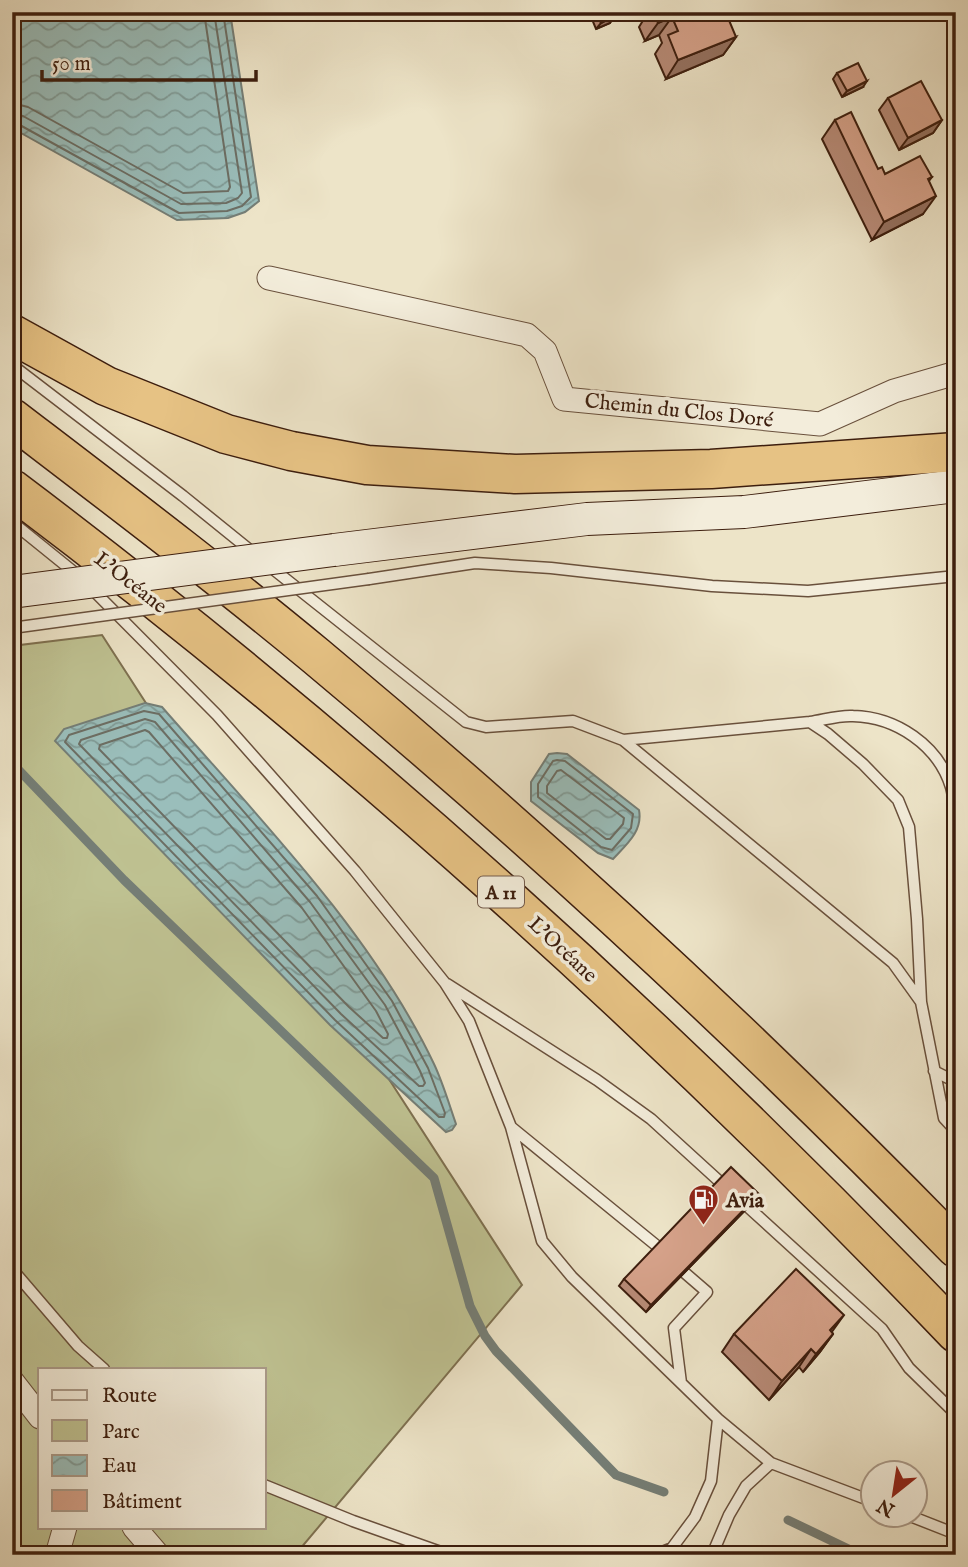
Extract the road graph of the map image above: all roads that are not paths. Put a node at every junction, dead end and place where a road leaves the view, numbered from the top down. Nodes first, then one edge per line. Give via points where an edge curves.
1 (269, 278) dead end
2 (12, 334) edge
3 (12, 365) edge
4 (956, 373) edge
5 (12, 418) edge
6 (956, 452) edge
7 (956, 486) edge
8 (12, 489) edge
9 (12, 522) edge
10 (956, 576) edge
11 (12, 592) edge
12 (12, 628) edge
13 (810, 722) junction
14 (623, 740) junction
15 (956, 830) edge
16 (445, 983) junction
17 (921, 1002) junction
18 (934, 1071) junction
19 (956, 1085) edge
20 (511, 1127) junction
21 (956, 1131) edge
22 (719, 1181) edge
23 (748, 1207) edge
24 (657, 1246) edge
25 (956, 1248) edge
26 (12, 1269) edge
27 (685, 1273) edge
28 (956, 1333) edge
29 (103, 1368) edge
30 (12, 1381) edge
31 (681, 1383) junction
32 (38, 1414) edge
33 (956, 1414) edge
34 (718, 1419) junction
35 (771, 1463) junction
36 (266, 1486) edge
37 (860, 1497) edge
38 (930, 1524) edge
39 (65, 1528) edge
40 (135, 1528) edge
41 (956, 1534) edge
42 (57, 1555) edge
43 (158, 1555) edge
44 (449, 1555) edge
45 (655, 1555) edge
46 (712, 1555) edge

1 - 4 street, Chemin du Clos Doré via 527,335 545,351 564,399 820,424 894,391
2 - 6 highway via 106,386 215,430 367,465 515,474 711,469
3 - 14 lane via 466,722 486,727 573,721
5 - 25 highway, A 11 via 313,654 443,764 750,1044
7 - 11 main road, bridge via 744,512 587,519
8 - 28 highway, L’Océane / A 11 via 199,635 513,903 670,1049
9 - 16 lane via 79,577 217,715 355,871
10 - 12 lane, bridge via 808,591 475,563
13 - 14 lane
13 - 15 lane via 852,716 879,719 909,731 936,758 951,787
13 - 17 lane via 863,764 898,800 909,827
14 - 17 lane via 893,963
16 - 20 lane via 469,1021
16 - 22 lane via 651,1119
17 - 18 lane
18 - 19 lane
18 - 21 lane via 944,1118
20 - 24 lane
20 - 31 lane via 542,1241 572,1277
23 - 33 lane via 882,1329 909,1368
26 - 29 lane
27 - 31 lane via 707,1292 674,1328
30 - 32 street
31 - 34 lane
34 - 35 lane
34 - 45 lane via 711,1481 695,1517 672,1548
35 - 37 lane
35 - 46 lane via 746,1486
36 - 44 lane
38 - 41 lane
39 - 42 street
40 - 43 street

